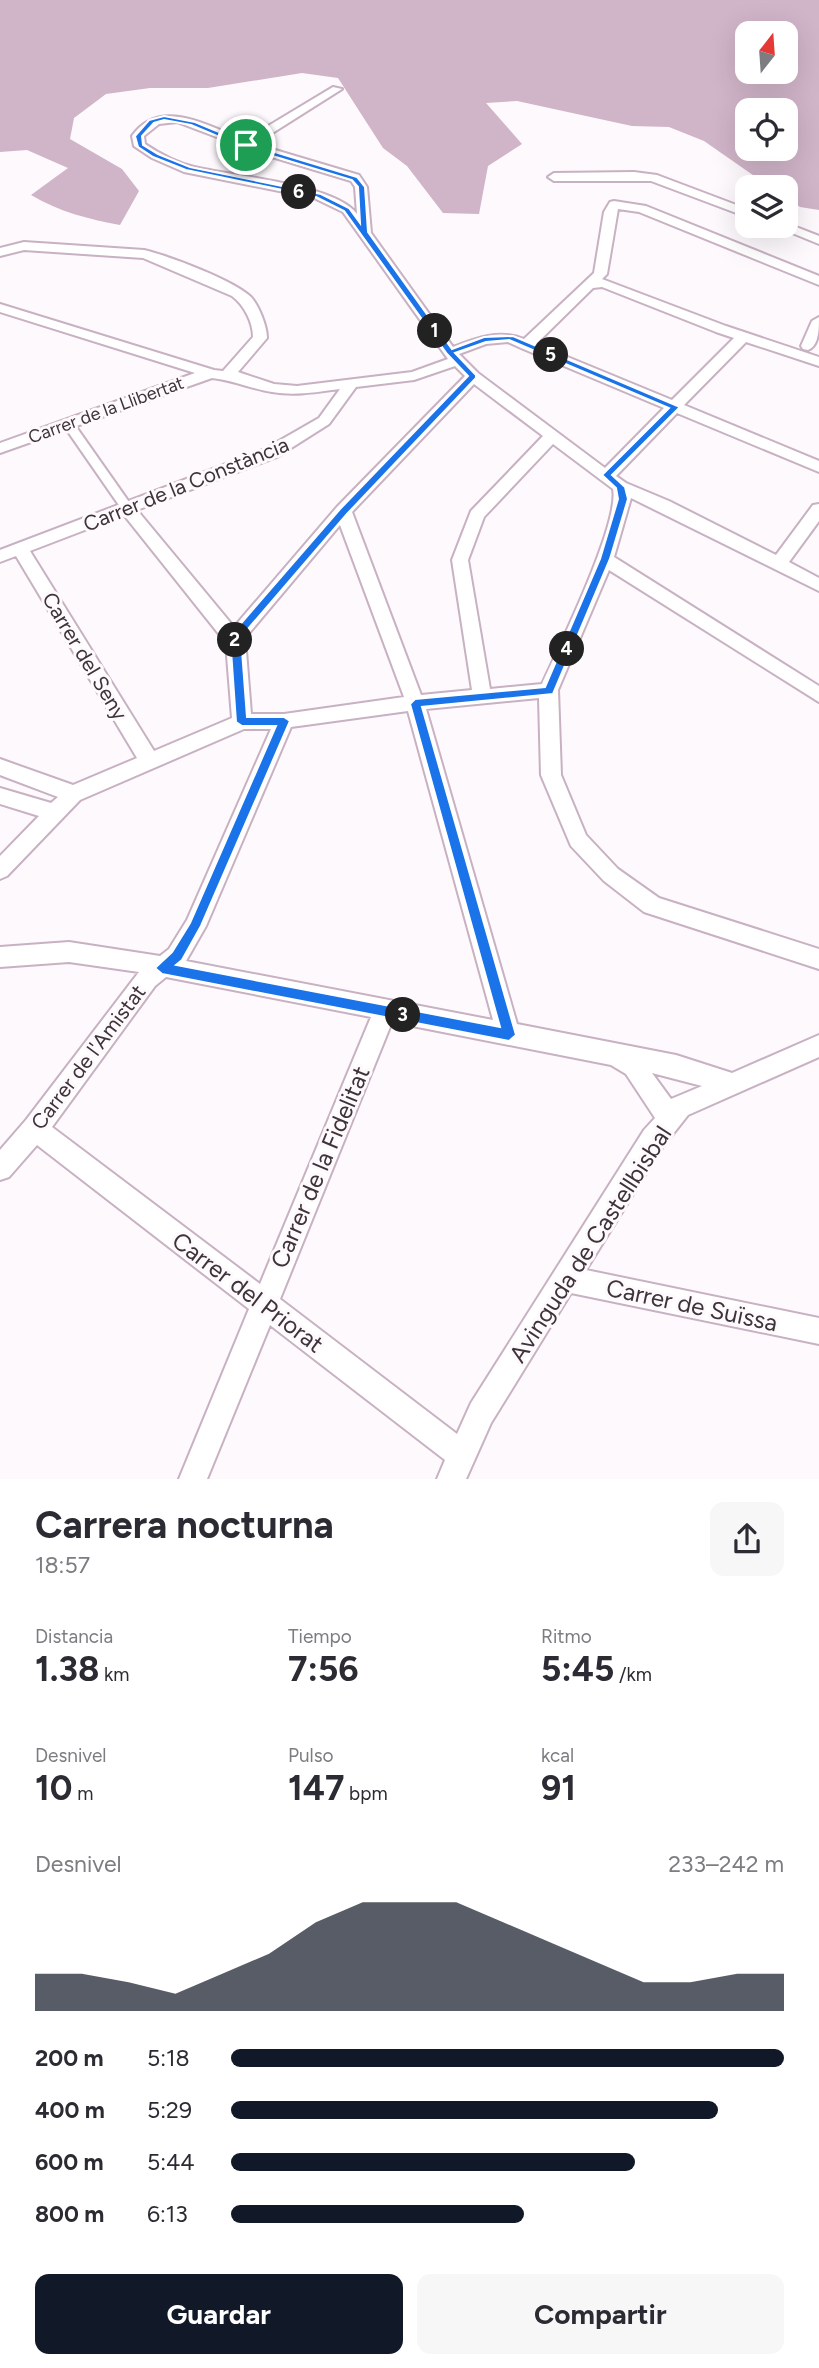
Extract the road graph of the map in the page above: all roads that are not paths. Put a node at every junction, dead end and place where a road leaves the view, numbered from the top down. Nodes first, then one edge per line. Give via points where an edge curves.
1 (337, 89) dead end
2 (246, 145) junction
3 (554, 177) dead end
4 (735, 209) edge
5 (365, 232) junction
6 (798, 232) edge
7 (819, 240) edge
8 (0, 253) edge
9 (604, 260) junction
10 (819, 281) edge
11 (590, 284) junction
12 (0, 308) edge
13 (819, 321) edge
14 (744, 336) junction
15 (526, 345) junction
16 (808, 346) dead end
17 (453, 357) junction
18 (819, 362) edge
19 (220, 375) junction
20 (473, 376) junction
21 (352, 383) junction
22 (675, 407) junction
23 (68, 423) junction
24 (553, 435) junction
25 (0, 448) edge
26 (819, 467) edge
27 (607, 475) junction
28 (620, 487) junction
29 (127, 508) junction
30 (819, 509) edge
31 (344, 511) junction
32 (20, 549) junction
33 (0, 556) edge
34 (605, 559) junction
35 (779, 563) junction
36 (819, 585) edge
37 (235, 641) junction
38 (549, 691) junction
39 (819, 695) edge
40 (482, 697) junction
41 (415, 704) junction
42 (284, 721) junction
43 (242, 722) junction
44 (150, 762) junction
45 (0, 768) edge
46 (73, 794) junction
47 (0, 796) edge
48 (55, 813) junction
49 (0, 870) edge
50 (0, 957) edge
51 (819, 959) edge
52 (162, 968) junction
53 (385, 1011) junction
54 (509, 1035) junction
55 (819, 1046) edge
56 (613, 1055) junction
57 (732, 1084) junction
58 (670, 1119) junction
59 (35, 1129) junction
60 (0, 1168) edge
61 (566, 1279) junction
62 (263, 1304) junction
63 (819, 1331) edge
64 (456, 1467) edge
65 (193, 1479) edge

1 - 2 street
2 - 5 street via 355,178 361,187
2 - 5 street via 178,119 151,122 138,136 140,146 188,169 318,195 347,209
3 - 4 street via 653,178
5 - 17 street
6 - 7 street
8 - 19 street via 24,246 144,254 225,285 248,302 260,338
9 - 10 street via 614,205 642,209
9 - 11 street via 600,274
9 - 14 street via 618,276 636,286
11 - 14 street via 603,283
11 - 15 street
12 - 19 street
13 - 16 street
14 - 18 street
14 - 22 street
15 - 17 street via 498,338
15 - 22 street
17 - 20 street
17 - 21 street via 414,376
19 - 21 street via 297,390
19 - 23 street, Carrer de la Llibertat via 198,377
20 - 24 street
20 - 31 street
21 - 29 street, Carrer de la Constància via 324,421 297,440
22 - 26 street
22 - 27 street
23 - 25 street, Carrer de la Llibertat
23 - 29 street
24 - 27 street
24 - 40 street via 477,515 460,560
27 - 28 street
28 - 34 street via 623,499
28 - 35 street
29 - 32 street, Carrer de la Constància
29 - 37 street
30 - 35 street
31 - 37 street
31 - 41 street
32 - 33 street, Carrer de la Constància
32 - 44 street, Carrer del Seny
34 - 38 street
34 - 39 street
35 - 36 street
37 - 43 street
38 - 40 street
38 - 51 street via 551,775 578,840 611,875 652,905
40 - 41 street
41 - 42 street
41 - 54 street
42 - 43 street
42 - 52 street, Carrer de l'Amistat via 195,926 177,956
43 - 44 street
44 - 46 street
45 - 46 street
46 - 48 street
47 - 48 street
48 - 49 street
50 - 52 street via 69,953
52 - 53 street
52 - 59 street, Carrer de l'Amistat via 146,979
53 - 54 street
53 - 62 street, Carrer de la Fidelitat
54 - 56 street
55 - 57 street, Avinguda de Castellbisbal
56 - 57 street via 676,1066
56 - 58 street via 634,1066
57 - 58 street, Avinguda de Castellbisbal via 680,1107
58 - 61 street, Avinguda de Castellbisbal
59 - 60 street, Carrer de l'Amistat
59 - 62 street, Carrer del Priorat
61 - 63 street, Carrer de Suïssa
61 - 64 street, Avinguda de Castellbisbal via 481,1413
62 - 64 street, Carrer del Priorat
62 - 65 street, Carrer de la Fidelitat

